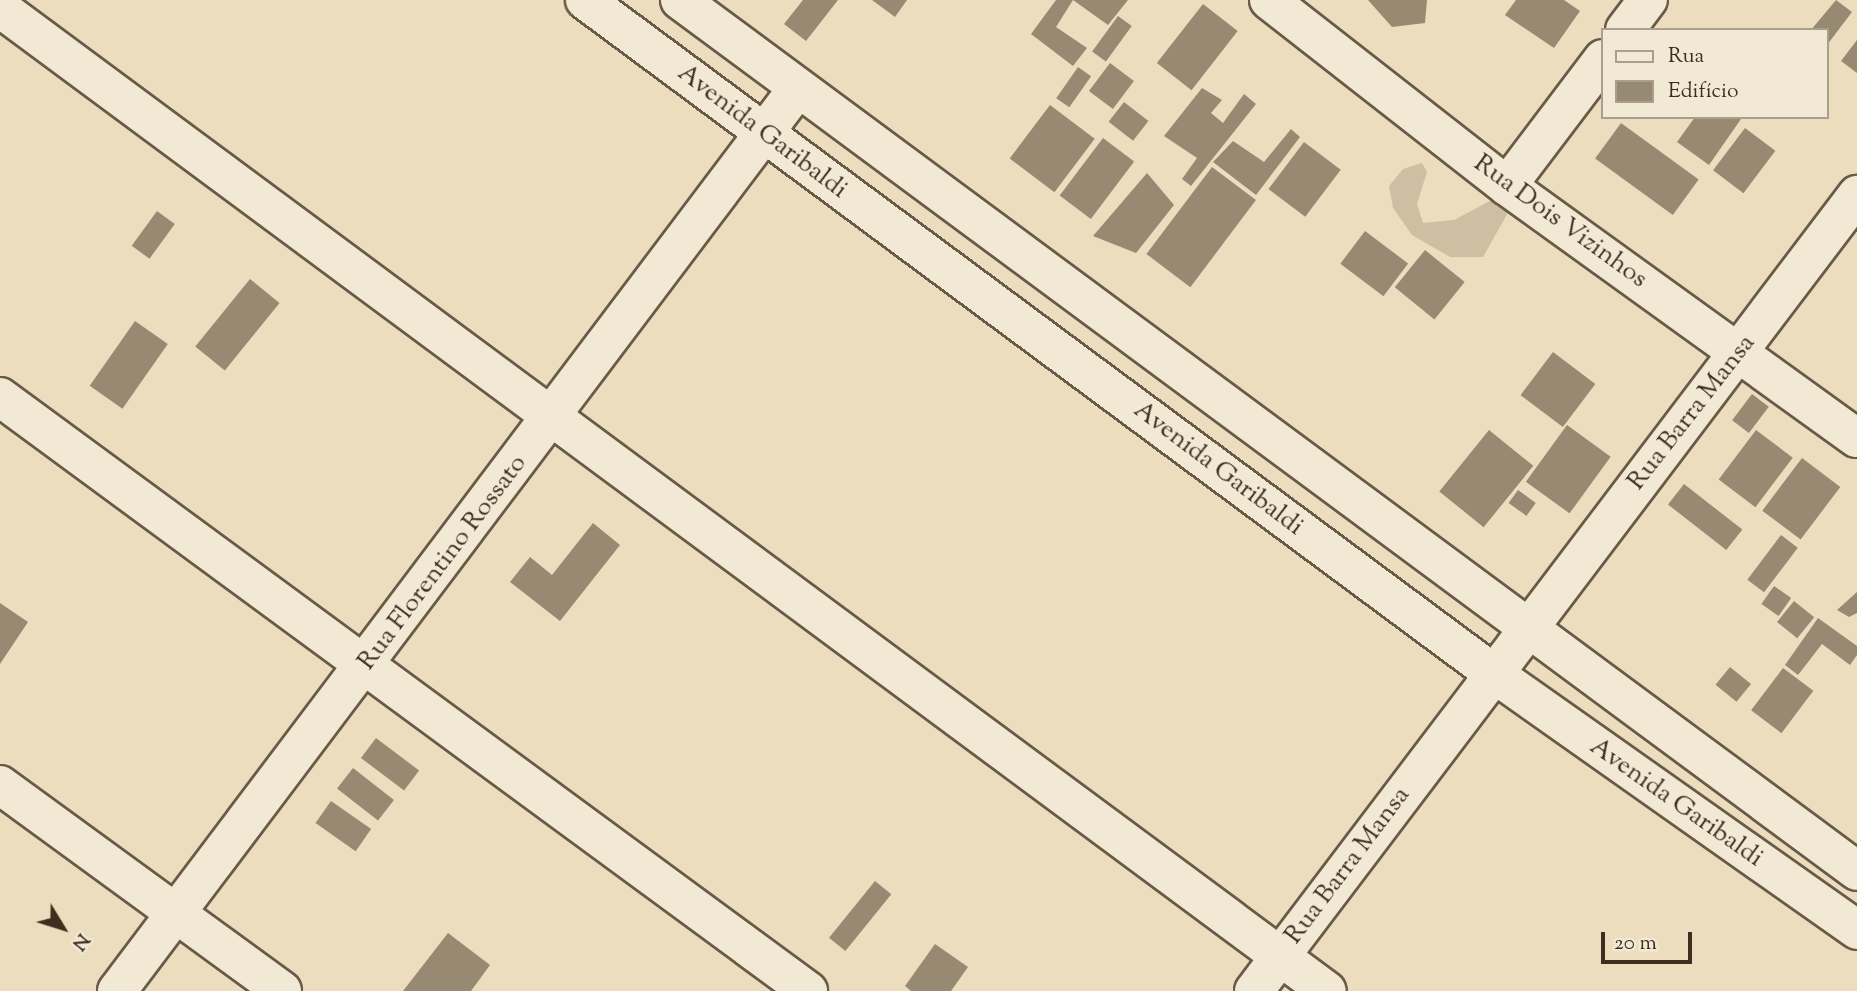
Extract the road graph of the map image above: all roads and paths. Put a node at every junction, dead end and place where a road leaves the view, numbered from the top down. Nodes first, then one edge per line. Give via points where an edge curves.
1 (585, 0) edge
2 (680, 0) edge
3 (1648, 0) edge
4 (1282, 4) edge
5 (0, 8) edge
6 (1627, 28) edge
7 (1602, 60) edge
8 (799, 88) junction
9 (768, 136) junction
10 (1507, 186) junction
11 (1857, 195) edge
12 (1740, 351) junction
13 (0, 397) edge
14 (554, 418) junction
15 (1857, 438) edge
16 (1524, 629) junction
17 (365, 665) junction
18 (1493, 673) junction
19 (0, 785) edge
20 (1857, 871) edge
21 (176, 914) junction
22 (1857, 930) edge
23 (1280, 957) junction
24 (117, 991) edge
25 (282, 991) edge
26 (808, 991) edge
27 (1254, 991) edge
28 (1327, 991) edge

1 - 9 street, Avenida Garibaldi
2 - 8 street, Avenida Garibaldi
3 - 6 street
4 - 10 street, Rua Dois Vizinhos
5 - 14 street
7 - 10 street
8 - 9 street, Rua Florentino Rossato
8 - 16 street, Avenida Garibaldi
9 - 14 street, Rua Florentino Rossato
9 - 18 street, Avenida Garibaldi
10 - 12 street, Rua Dois Vizinhos
11 - 12 street, Rua Barra Mansa
12 - 15 street, Rua Dois Vizinhos
12 - 16 street, Rua Barra Mansa
13 - 17 street
14 - 17 street, Rua Florentino Rossato
14 - 23 street
16 - 18 street, Rua Barra Mansa
16 - 20 street, Avenida Garibaldi
17 - 21 street, Rua Florentino Rossato
17 - 26 street
18 - 22 street, Avenida Garibaldi
18 - 23 street, Rua Barra Mansa
19 - 21 street
21 - 24 street, Rua Florentino Rossato
21 - 25 street
23 - 27 street, Rua Barra Mansa
23 - 28 street

